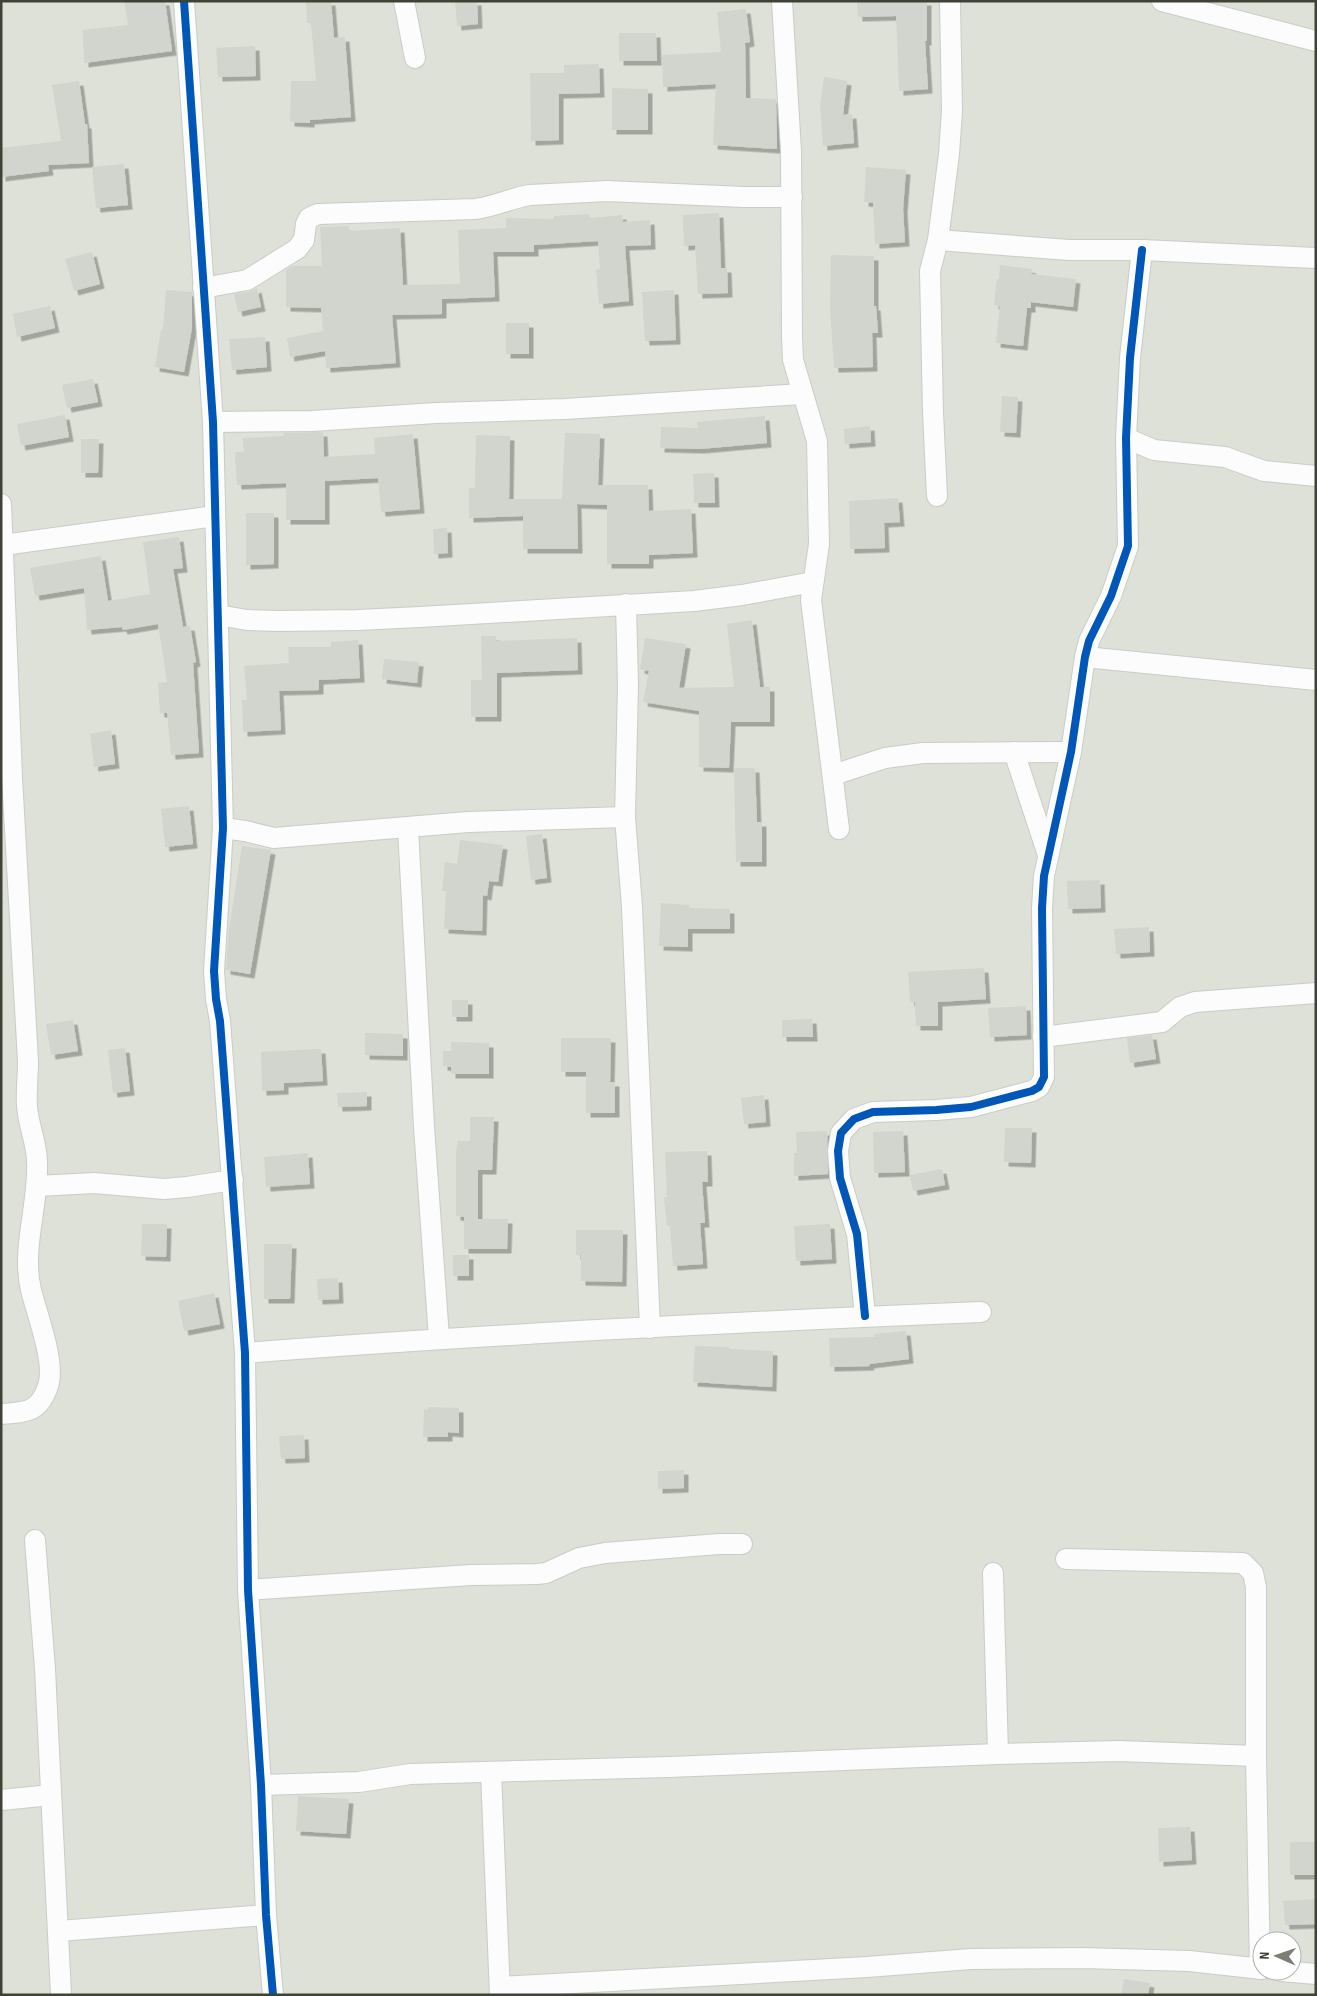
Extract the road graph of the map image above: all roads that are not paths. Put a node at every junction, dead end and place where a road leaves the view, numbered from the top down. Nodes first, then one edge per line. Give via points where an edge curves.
1 (184, 1) edge
2 (404, 1) edge
3 (782, 1) edge
4 (950, 1) edge
5 (1162, 1) edge
6 (1316, 41) edge
7 (416, 58) dead end
8 (792, 197) junction
9 (938, 240) junction
10 (1142, 250) junction
11 (1316, 258) edge
12 (203, 288) junction
13 (802, 394) junction
14 (213, 422) junction
15 (1126, 438) junction
16 (1316, 476) edge
17 (936, 496) dead end
18 (1, 504) edge
19 (215, 516) junction
20 (3, 545) junction
21 (813, 582) junction
22 (626, 604) junction
23 (218, 615) junction
24 (1085, 657) junction
25 (1316, 680) edge
26 (1014, 752) junction
27 (1071, 752) junction
28 (834, 775) junction
29 (7, 777) edge
30 (626, 817) junction
31 (223, 828) junction
32 (408, 828) junction
33 (839, 829) dead end
34 (1048, 855) junction
35 (1316, 993) edge
36 (1042, 1037) junction
37 (233, 1180) junction
38 (36, 1186) junction
39 (981, 1312) dead end
40 (865, 1316) junction
41 (650, 1328) junction
42 (439, 1338) junction
43 (245, 1353) junction
44 (1, 1414) edge
45 (35, 1540) dead end
46 (742, 1544) dead end
47 (1066, 1559) dead end
48 (993, 1573) dead end
49 (248, 1590) junction
50 (998, 1754) junction
51 (1256, 1756) junction
52 (490, 1772) junction
53 (261, 1785) junction
54 (51, 1795) junction
55 (1, 1800) edge
56 (266, 1915) junction
57 (59, 1931) junction
58 (1260, 1931) edge
59 (1252, 1968) edge
60 (1302, 1973) edge
61 (1316, 1974) edge
62 (500, 1991) edge
63 (61, 1995) edge
64 (273, 1995) edge

1 - 12 street
2 - 7 street
3 - 8 street
4 - 9 street via 952,111
5 - 6 street
8 - 12 street via 607,191 530,195 475,210 318,214 309,218 301,246 256,276
8 - 13 street via 793,360
9 - 10 street via 1069,250
9 - 17 street via 930,271
10 - 11 street
10 - 15 street via 1130,358
12 - 14 street
13 - 14 street via 565,409
13 - 21 street via 816,442 819,544
14 - 19 street
15 - 16 street via 1154,450 1226,457 1264,471
15 - 24 street via 1128,546
18 - 20 street
19 - 20 street
19 - 23 street
20 - 29 street
21 - 22 street via 694,601
21 - 28 street via 811,600
22 - 23 street via 358,620 255,620
22 - 30 street
23 - 31 street
24 - 25 street
24 - 27 street
26 - 27 street
26 - 28 street via 904,755
26 - 34 street
27 - 34 street
28 - 33 street
29 - 38 street via 28,1061 27,1106 37,1161
30 - 32 street via 477,821
30 - 41 street
31 - 32 street via 274,838
31 - 37 street via 214,971
32 - 42 street
34 - 36 street via 1042,908
35 - 36 street via 1195,1002 1185,1004 1156,1024
36 - 40 street via 1044,1077 1039,1087 1032,1091 971,1107 873,1112 854,1119 841,1133 838,1151 840,1178 857,1234
37 - 38 street via 164,1188 94,1183
37 - 43 street
38 - 44 street via 28,1269 51,1366 49,1385 40,1404 24,1412
39 - 40 street
40 - 41 street
41 - 42 street
42 - 43 street
43 - 49 street
45 - 54 street
46 - 49 street via 605,1553 579,1558 537,1574 471,1575
47 - 51 street via 1243,1563 1253,1573 1256,1587
48 - 50 street
49 - 53 street
50 - 51 street via 1119,1751
50 - 52 street
51 - 58 street
52 - 53 street via 410,1774 359,1782
52 - 62 street
53 - 56 street
54 - 55 street
54 - 57 street
56 - 57 street
56 - 64 street
57 - 63 street
59 - 62 street via 1179,1961 972,1959
60 - 61 street

